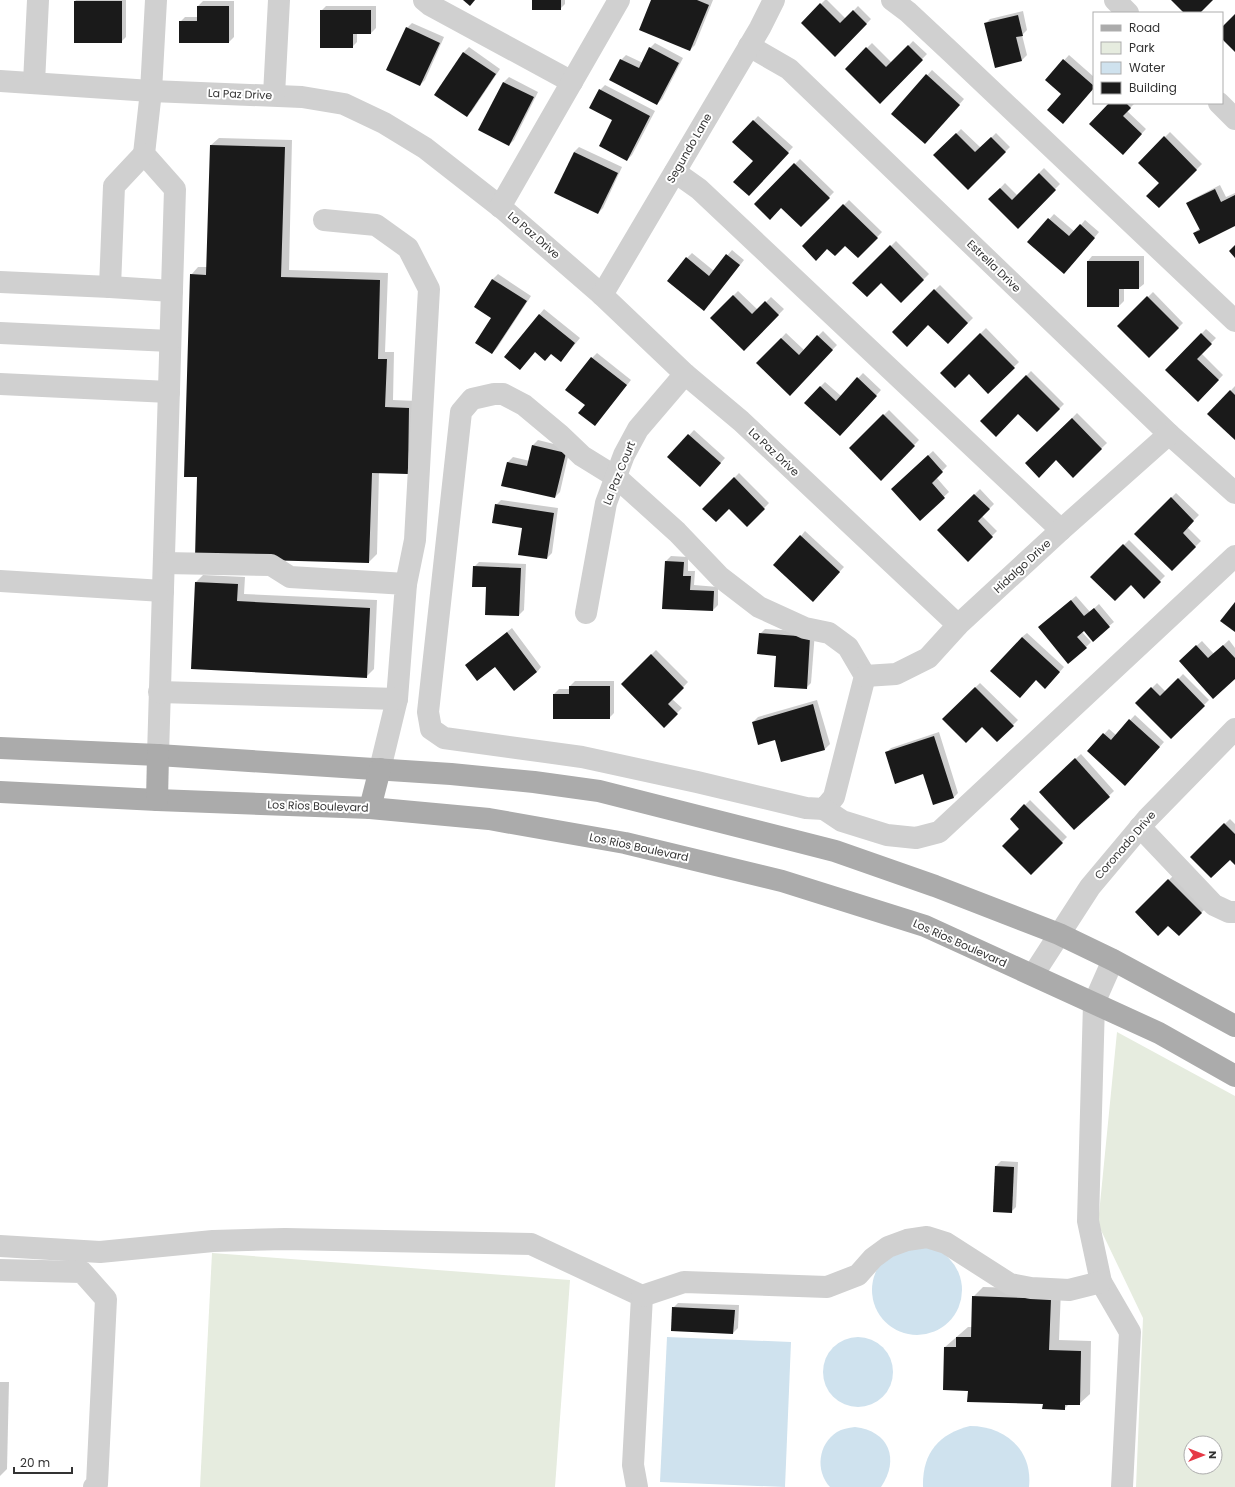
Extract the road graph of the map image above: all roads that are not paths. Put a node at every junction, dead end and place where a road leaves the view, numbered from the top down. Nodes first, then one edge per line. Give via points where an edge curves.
1 (38, 0) edge
2 (156, 0) edge
3 (279, 0) edge
4 (424, 0) edge
5 (619, 0) edge
6 (774, 0) edge
7 (892, 0) edge
8 (1114, 0) edge
9 (1127, 12) edge
10 (749, 46) junction
11 (0, 81) edge
12 (572, 82) junction
13 (34, 83) junction
14 (151, 91) junction
15 (274, 95) junction
16 (1220, 104) edge
17 (1235, 119) edge
18 (144, 154) junction
19 (675, 172) junction
20 (500, 207) junction
21 (324, 220) dead end
22 (0, 282) edge
23 (110, 287) junction
24 (172, 291) junction
25 (602, 295) junction
26 (1235, 321) edge
27 (0, 333) edge
28 (170, 341) junction
29 (685, 374) junction
30 (0, 384) edge
31 (169, 392) junction
32 (1169, 434) junction
33 (616, 477) junction
34 (1235, 493) edge
35 (1061, 530) junction
36 (1235, 556) edge
37 (164, 563) junction
38 (0, 581) edge
39 (406, 584) junction
40 (163, 591) junction
41 (586, 613) dead end
42 (958, 625) junction
43 (865, 676) junction
44 (159, 692) junction
45 (397, 699) junction
46 (1235, 729) edge
47 (0, 748) edge
48 (158, 755) junction
49 (380, 769) junction
50 (0, 792) edge
51 (157, 800) junction
52 (370, 808) junction
53 (824, 809) junction
54 (1140, 827) junction
55 (1235, 912) edge
56 (1059, 934) junction
57 (1113, 960) junction
58 (1033, 975) junction
59 (1094, 1003) junction
60 (1235, 1026) edge
61 (1235, 1076) edge
62 (0, 1246) edge
63 (0, 1270) edge
64 (1101, 1282) junction
65 (642, 1296) junction
66 (94, 1487) edge
67 (637, 1487) edge
68 (1122, 1487) edge

1 - 13 street
2 - 14 street
3 - 15 street
4 - 12 street
5 - 12 street
6 - 10 street, Segundo Lane
7 - 26 street via 908,12
8 - 9 street
10 - 19 street, Segundo Lane
10 - 32 street, Estrella Drive via 789,69
11 - 13 street, La Paz Drive
12 - 20 street
13 - 14 street, La Paz Drive
14 - 15 street, La Paz Drive
14 - 18 street
15 - 20 street, La Paz Drive via 344,104 384,123 425,148
16 - 17 street
18 - 23 street via 114,186
18 - 24 street via 175,189
19 - 25 street, Segundo Lane
19 - 35 street via 699,189
20 - 25 street, La Paz Drive
21 - 39 street via 376,225 408,248 429,289 415,540
22 - 23 street
23 - 24 street
24 - 28 street
25 - 29 street, La Paz Drive
27 - 28 street
28 - 31 street
29 - 33 street, La Paz Court via 638,428
29 - 42 street, La Paz Drive via 741,421
30 - 31 street
31 - 37 street
32 - 34 street, Estrella Drive
32 - 35 street, Hidalgo Drive
33 - 41 street, La Paz Court via 606,503
33 - 43 street via 677,532 720,577 759,608 805,628 829,633 848,647
33 - 53 street via 582,456 524,405 503,394 472,399 461,412 428,712 430,729 444,738 582,757 806,808
35 - 42 street, Hidalgo Drive
36 - 53 street via 939,832 916,838 887,835 842,820
37 - 39 street via 271,565 290,577
37 - 40 street
38 - 40 street
39 - 45 street
40 - 44 street
42 - 43 street, Hidalgo Drive via 928,658 896,674
43 - 53 street via 834,797
44 - 45 street
44 - 48 street
45 - 49 street
46 - 54 street, Coronado Drive
47 - 48 main road
48 - 49 main road
48 - 51 main road
49 - 52 main road
49 - 56 main road via 534,782 599,791 663,806 835,851
50 - 51 main road, Los Rios Boulevard
51 - 52 main road, Los Rios Boulevard
52 - 58 main road, Los Rios Boulevard via 489,819 625,843 782,881 925,926
54 - 55 street via 1214,905
54 - 56 street, Coronado Drive via 1090,887
56 - 57 main road
56 - 58 street, Coronado Drive
57 - 59 street
57 - 60 main road
58 - 59 main road, Los Rios Boulevard
59 - 61 main road, Los Rios Boulevard via 1160,1033
59 - 64 street via 1088,1221
62 - 65 street via 100,1252 213,1241 285,1239 531,1244
63 - 66 street via 82,1272 106,1299 97,1484
64 - 65 street via 1069,1290 1010,1284 946,1243 927,1237 907,1240 888,1247 872,1258 858,1275 827,1287 684,1282
64 - 68 street via 1130,1332
65 - 67 street via 633,1465

